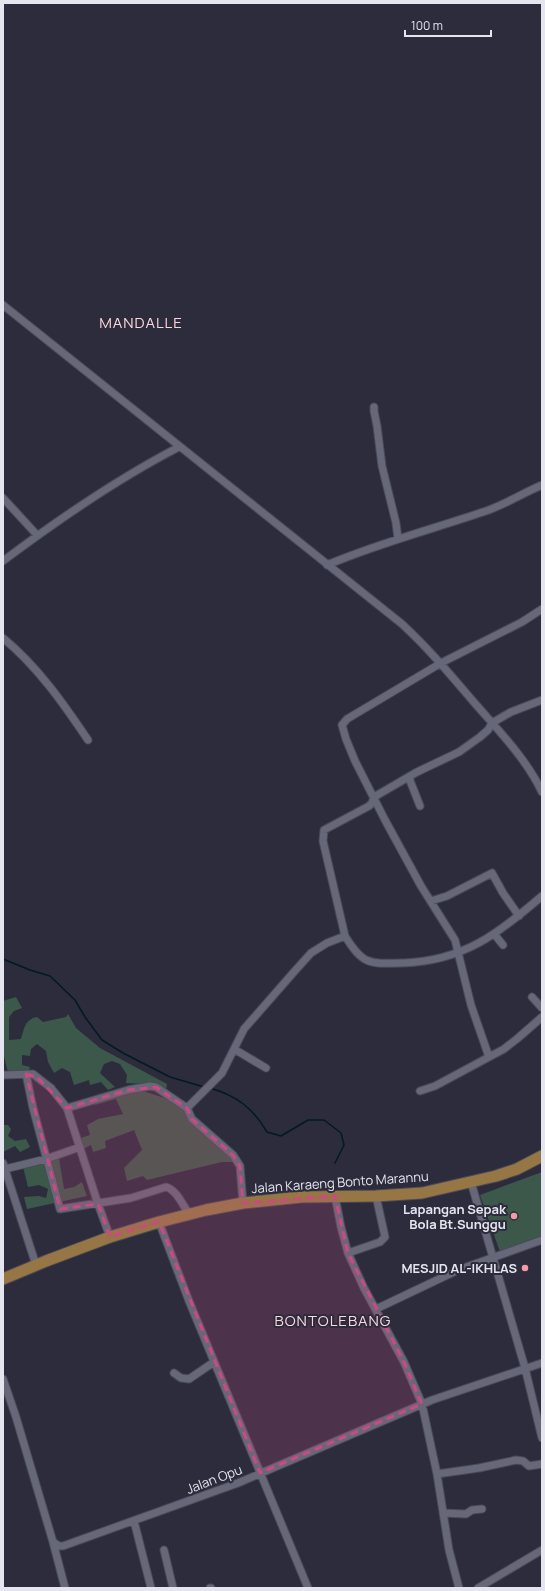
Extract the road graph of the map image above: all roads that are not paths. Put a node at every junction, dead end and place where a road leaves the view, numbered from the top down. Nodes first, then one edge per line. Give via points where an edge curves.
1 (3, 305) edge
2 (374, 407) dead end
3 (179, 447) junction
4 (542, 485) edge
5 (3, 498) edge
6 (37, 535) junction
7 (398, 539) junction
8 (3, 561) edge
9 (327, 564) junction
10 (542, 609) edge
11 (3, 638) edge
12 (442, 663) junction
13 (542, 700) edge
14 (492, 723) junction
15 (88, 740) dead end
16 (408, 778) junction
17 (539, 780) edge
18 (542, 792) edge
19 (374, 797) junction
20 (420, 806) dead end
21 (542, 896) edge
22 (431, 901) junction
23 (519, 916) junction
24 (495, 935) junction
25 (345, 936) junction
26 (503, 945) dead end
27 (458, 954) junction
28 (532, 997) dead end
29 (542, 1008) edge
30 (542, 1017) edge
31 (234, 1050) junction
32 (489, 1057) junction
33 (266, 1068) dead end
34 (26, 1074) junction
35 (3, 1075) edge
36 (420, 1091) dead end
37 (67, 1108) junction
38 (187, 1108) junction
39 (80, 1147) junction
40 (542, 1156) edge
41 (46, 1159) junction
42 (4, 1166) edge
43 (471, 1182) junction
44 (336, 1196) junction
45 (376, 1196) junction
46 (243, 1203) junction
47 (98, 1204) junction
48 (189, 1214) junction
49 (159, 1222) junction
50 (110, 1237) junction
51 (542, 1240) edge
52 (348, 1252) junction
53 (493, 1257) junction
54 (36, 1265) junction
55 (3, 1280) edge
56 (376, 1309) junction
57 (214, 1362) junction
58 (542, 1363) edge
59 (525, 1368) junction
60 (174, 1373) dead end
61 (3, 1379) edge
62 (422, 1404) junction
63 (542, 1438) edge
64 (542, 1464) edge
65 (260, 1473) junction
66 (437, 1474) junction
67 (482, 1509) dead end
68 (443, 1513) junction
69 (134, 1521) junction
70 (53, 1542) junction
71 (164, 1550) dead end
72 (542, 1550) edge
73 (65, 1588) edge
74 (151, 1588) edge
75 (173, 1588) edge
76 (308, 1588) edge
77 (459, 1588) edge
78 (478, 1588) edge

1 - 3 street
2 - 7 street via 382,466
3 - 6 street via 113,484
3 - 9 street
4 - 7 street via 494,508
5 - 6 street
6 - 8 street
7 - 9 street
9 - 12 street via 402,624
10 - 12 street
11 - 15 street via 21,653 58,695
12 - 14 street
12 - 19 street via 347,719 342,725 355,761
13 - 14 street
14 - 16 street via 488,730 459,752
14 - 17 street
16 - 19 street
16 - 20 street
17 - 18 street
19 - 22 street
19 - 25 street via 369,806 324,831 323,841
21 - 23 street
22 - 23 street via 447,896 492,873 502,893
22 - 27 street via 455,940
23 - 24 street
24 - 26 street
24 - 27 street
25 - 27 street via 357,955 371,962 383,964 422,962
25 - 31 street via 311,953 244,1029
27 - 32 street via 471,1005
28 - 29 street
30 - 32 street via 518,1038
31 - 33 street
31 - 38 street via 222,1073
32 - 36 street via 435,1086
34 - 35 street
34 - 37 street via 37,1077 51,1088
34 - 41 street
37 - 38 street via 150,1086 156,1087
37 - 39 street
38 - 46 street via 192,1119 238,1161
39 - 41 street
39 - 47 street
40 - 43 main road, Jalan Karaeng Bonto Marannu via 513,1171
41 - 42 street
41 - 47 street via 60,1209
42 - 54 street
43 - 45 main road, Jalan Karaeng Bonto Marannu via 422,1193
43 - 53 street
44 - 45 main road, Jalan Karaeng Bonto Marannu
44 - 46 main road, Jalan Karaeng Bonto Marannu
44 - 52 street
45 - 52 street via 385,1237 380,1242
46 - 48 main road, Jalan Karaeng Bonto Marannu
47 - 48 street via 131,1198 166,1187 176,1194
47 - 50 street
48 - 49 main road, Jalan Karaeng Bonto Marannu
49 - 50 main road, Jalan Karaeng Bonto Marannu
49 - 57 street
50 - 54 main road, Jalan Karaeng Bonto Marannu
51 - 53 street
52 - 56 street
53 - 56 street via 458,1270
53 - 59 street
54 - 55 main road, Jalan Karaeng Bonto Marannu
56 - 62 street via 404,1362
57 - 60 street via 189,1379 181,1378
57 - 65 street
58 - 59 street, Jalan Opu
59 - 62 street, Jalan Opu
59 - 63 street
61 - 70 street
62 - 65 street, Jalan Opu
62 - 66 street
64 - 66 street via 529,1466 523,1461 516,1460
65 - 69 street, Jalan Opu via 206,1496
65 - 76 street
66 - 68 street
67 - 68 street via 472,1510 466,1514
68 - 77 street
69 - 70 street, Jalan Opu via 63,1546
69 - 74 street
70 - 73 street
71 - 75 street
72 - 78 street

